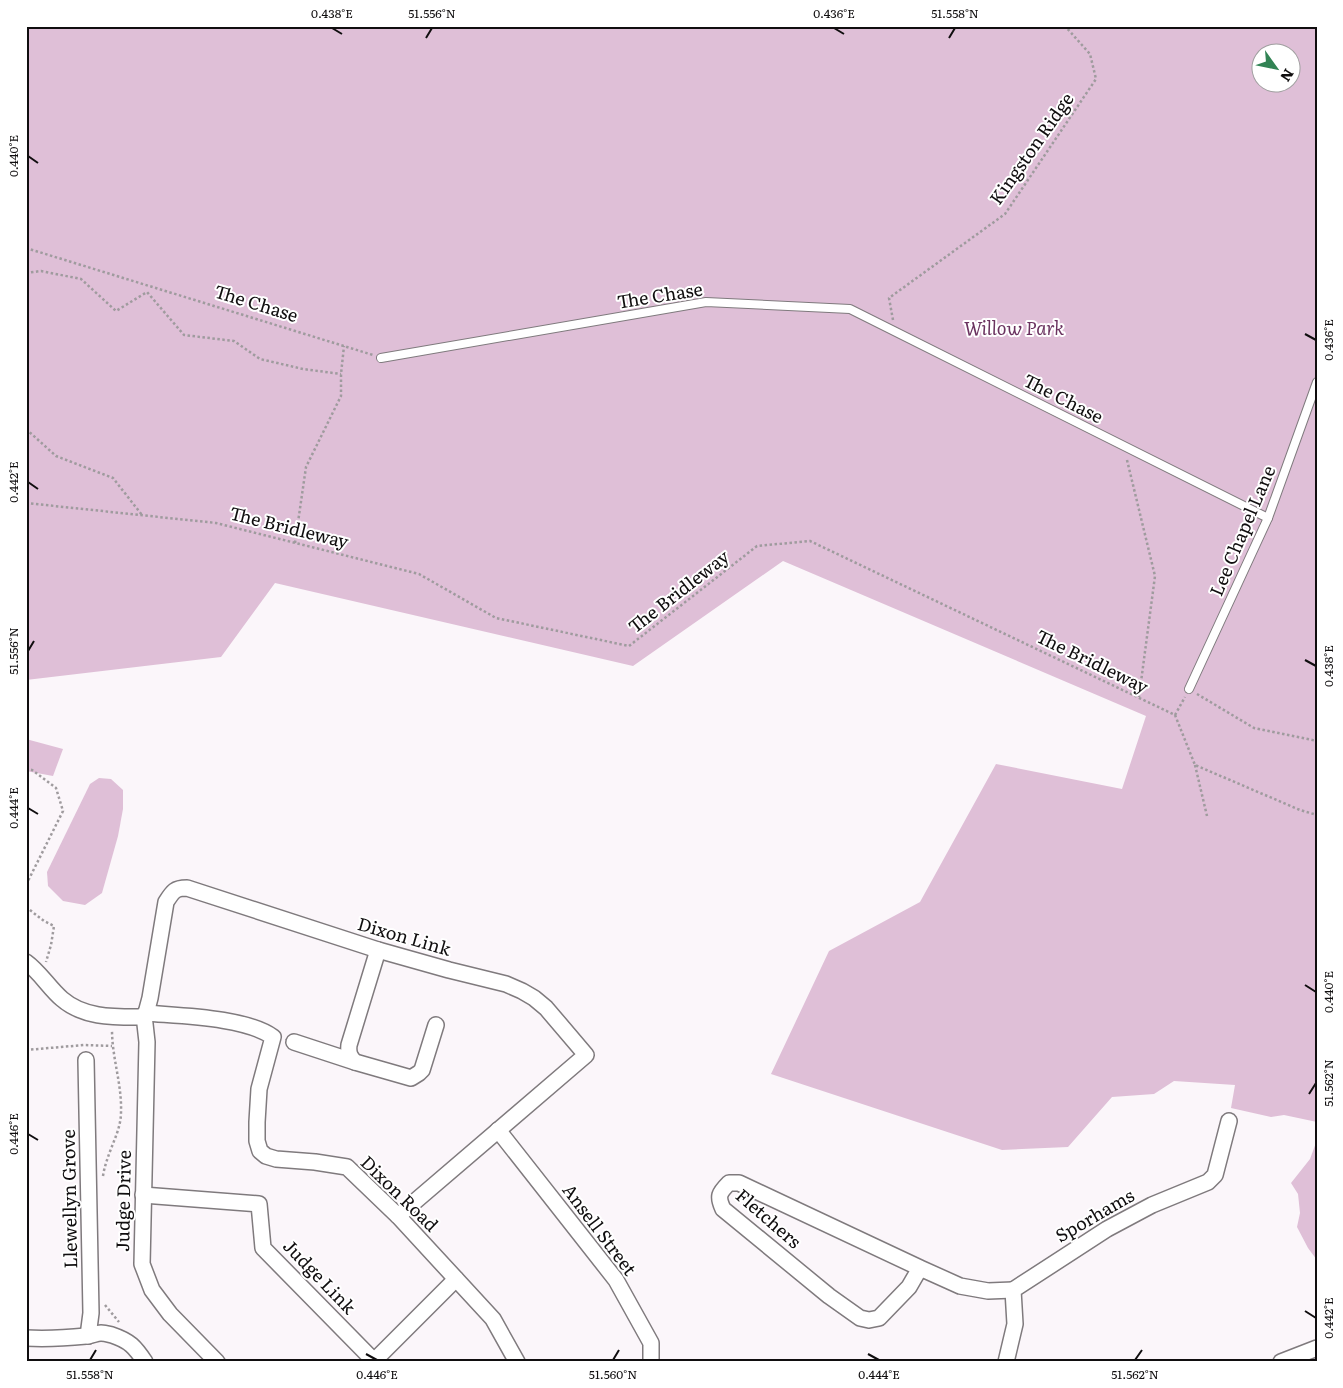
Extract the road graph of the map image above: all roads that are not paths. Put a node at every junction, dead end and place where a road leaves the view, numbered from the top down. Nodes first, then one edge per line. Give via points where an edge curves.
1 (381, 358) road end
2 (1317, 382) edge
3 (1268, 518) junction
4 (1189, 689) road end
5 (378, 950) junction
6 (26, 962) edge
7 (145, 1014) junction
8 (436, 1025) dead end
9 (294, 1042) dead end
10 (86, 1060) dead end
11 (355, 1062) junction
12 (1229, 1121) dead end
13 (498, 1130) junction
14 (144, 1195) junction
15 (398, 1216) junction
16 (920, 1268) junction
17 (456, 1279) junction
18 (1013, 1290) junction
19 (88, 1336) junction
20 (26, 1338) edge
21 (1317, 1348) edge
22 (374, 1361) edge
23 (145, 1362) edge
24 (217, 1362) edge
25 (517, 1362) edge
26 (651, 1362) edge
27 (1006, 1362) edge
28 (1281, 1362) edge

1 - 3 lane, The Chase via 706,302 850,308
2 - 3 lane, Lee Chapel Lane
3 - 4 lane, Lee Chapel Lane
5 - 7 street, Dixon Link via 187,888 178,888 166,902
5 - 11 street via 350,1046 349,1054
5 - 13 street, Dixon Link via 522,991 546,1008 586,1055
6 - 7 street, Dixon Road via 74,1008 102,1016 141,1017
7 - 14 street, Judge Drive
7 - 15 street, Dixon Road via 217,1019 273,1037 259,1089 257,1141 260,1151 276,1159 347,1167
8 - 11 street via 422,1070 411,1078
9 - 11 street
10 - 19 street, Llewellyn Grove via 91,1313
12 - 18 street, Sporhams via 1215,1175 1208,1182 1107,1228
13 - 15 street, Dixon Link
13 - 26 street, Ansell Street via 616,1280 651,1342
14 - 22 street, Judge Link via 259,1204 264,1248
14 - 24 street, Judge Drive via 142,1264 152,1290 170,1314
15 - 17 street, Dixon Road
16 - 16 street, Fletchers via 909,1287 879,1318 860,1318 723,1209 719,1200 721,1191 728,1183 739,1183
16 - 18 street, Fletchers via 960,1286 988,1291
17 - 22 street
17 - 25 street, Dixon Road via 493,1319
18 - 27 street via 1015,1324
19 - 20 street
19 - 23 street via 104,1332 123,1338 135,1347
21 - 28 street

